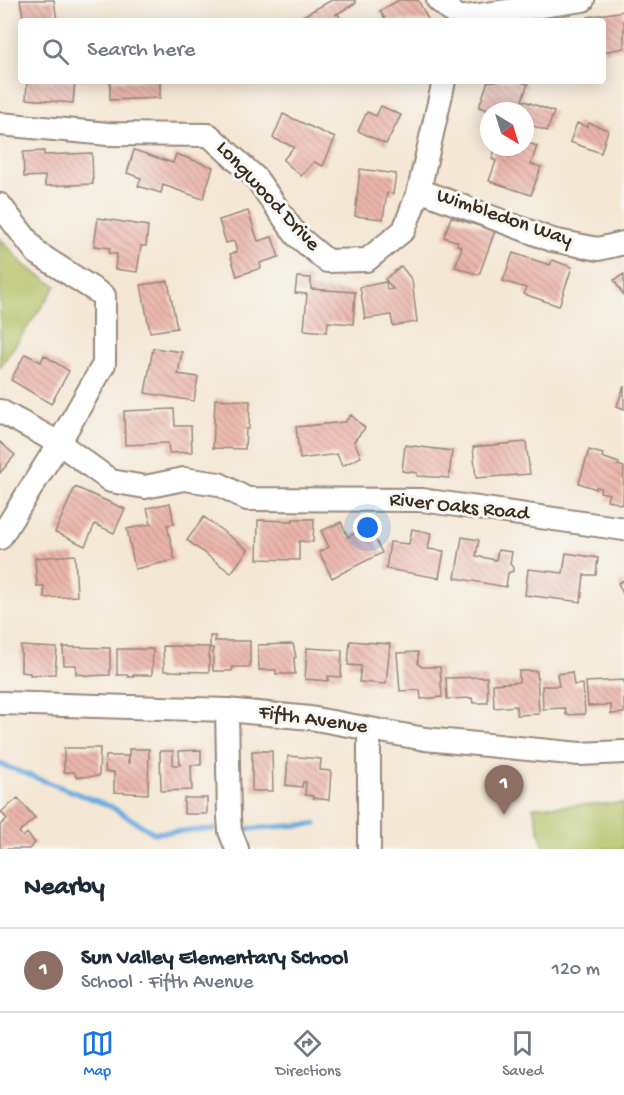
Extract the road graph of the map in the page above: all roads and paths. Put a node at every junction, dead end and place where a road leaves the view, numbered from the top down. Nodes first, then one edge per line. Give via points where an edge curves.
1 (438, 0) edge
2 (583, 0) edge
3 (457, 18) edge
4 (471, 18) edge
5 (443, 84) edge
6 (0, 124) edge
7 (418, 190) junction
8 (0, 205) edge
9 (624, 243) edge
10 (0, 411) edge
11 (59, 443) junction
12 (624, 529) edge
13 (0, 538) edge
14 (0, 703) edge
15 (227, 710) junction
16 (369, 729) junction
17 (624, 752) edge
18 (237, 849) edge
19 (369, 849) edge

1 - 3 street
2 - 4 street
5 - 7 street, Longwood Drive
6 - 7 street, Longwood Drive via 108,134 209,135 256,178 296,235 327,261 367,260 404,230
7 - 9 street, Wimbledon Way via 552,240 598,249
8 - 11 street via 37,253 104,296 104,364
10 - 11 street, River Oaks Road
11 - 12 street, River Oaks Road via 111,481 145,487 184,479 219,484 247,499 422,500
11 - 13 street
14 - 15 street, Fifth Avenue
15 - 16 street, Fifth Avenue via 310,718
15 - 18 street via 229,817
16 - 17 street, Fifth Avenue via 425,739 580,754
16 - 19 street

